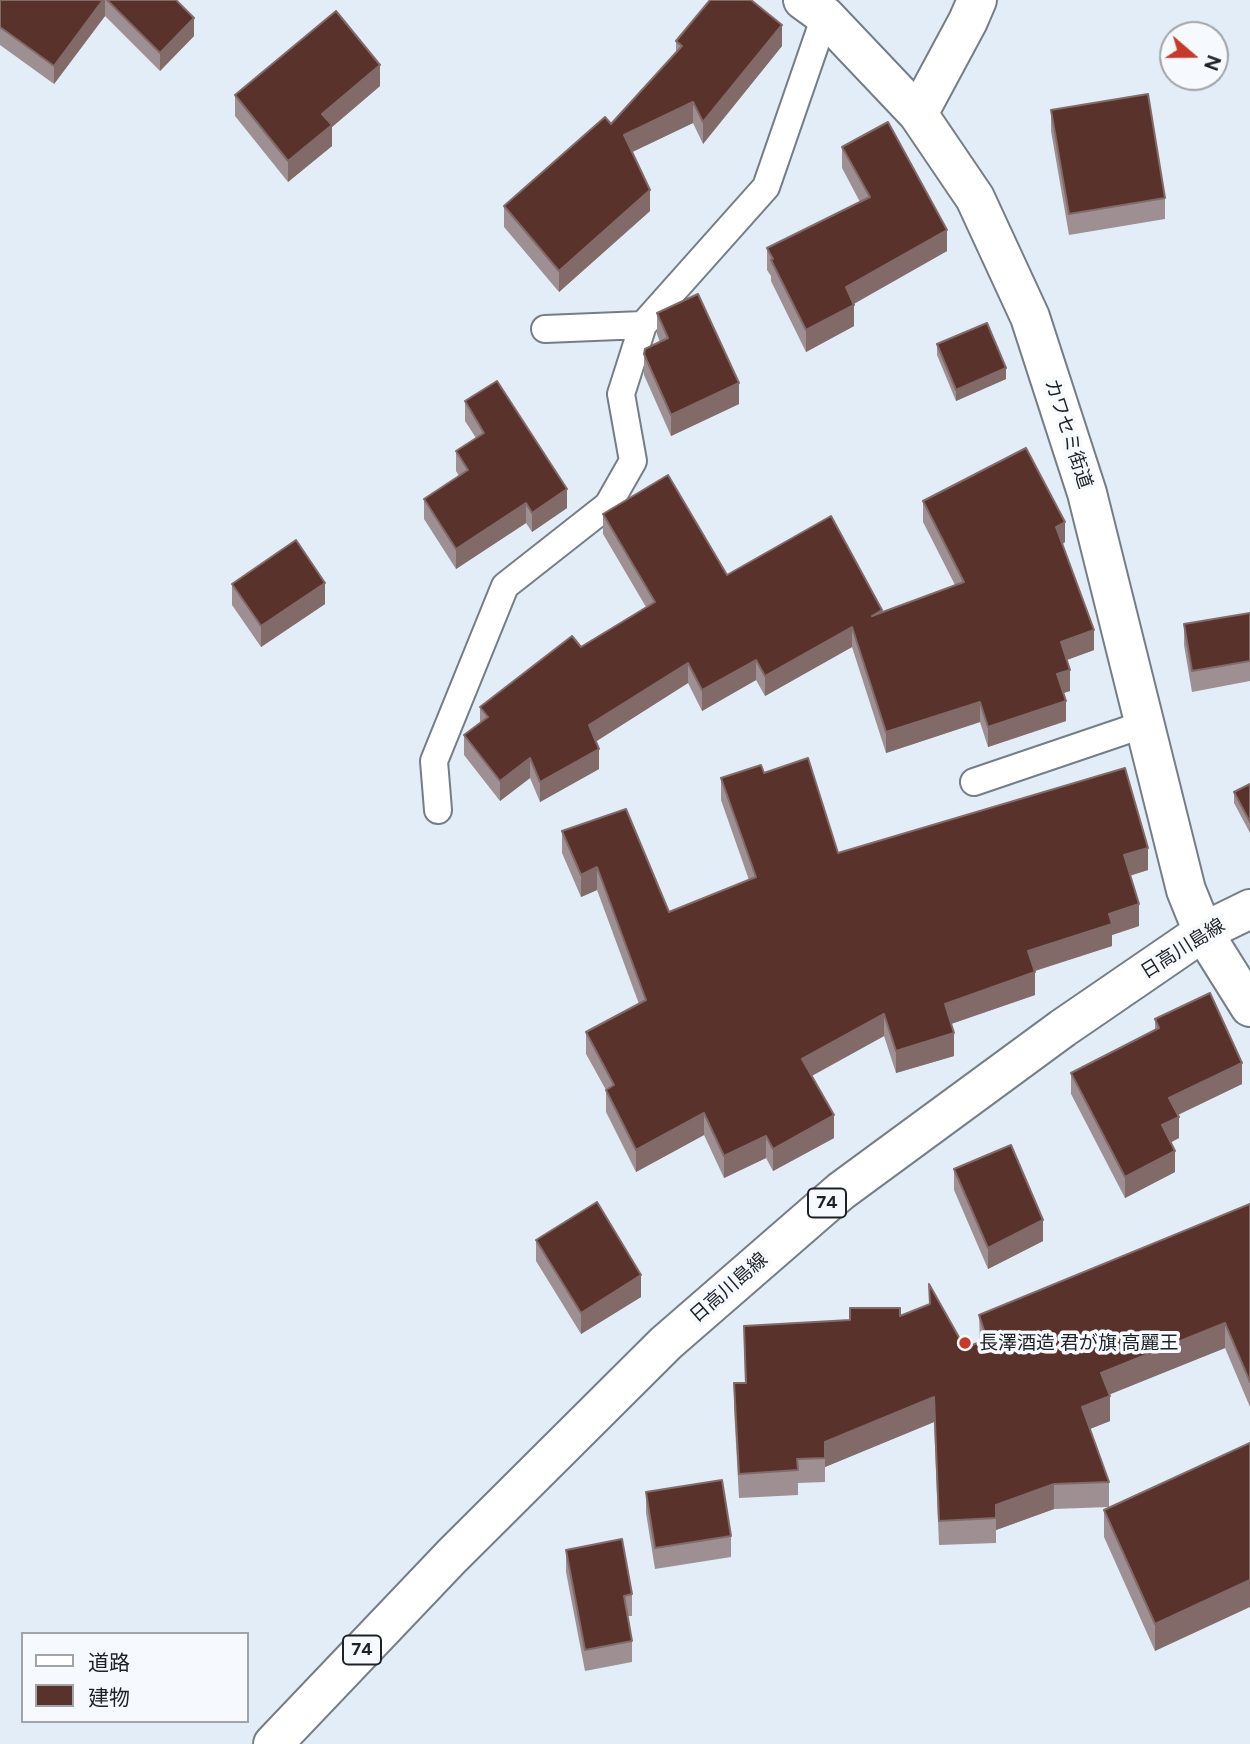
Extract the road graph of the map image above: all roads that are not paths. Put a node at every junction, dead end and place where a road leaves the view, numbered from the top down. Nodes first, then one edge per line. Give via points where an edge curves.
1 (977, 0) edge
2 (814, 8) edge
3 (918, 114) junction
4 (643, 325) junction
5 (545, 329) dead end
6 (1145, 724) junction
7 (974, 782) dead end
8 (438, 810) dead end
9 (1250, 909) edge
10 (1203, 932) junction
11 (1250, 1007) edge
12 (273, 1744) edge

1 - 3 main road
2 - 3 main road, カワセミ街道
2 - 4 lane via 766,187
3 - 6 main road, カワセミ街道 via 975,198 1030,317 1087,492
4 - 5 lane
4 - 8 lane via 621,394 633,461 608,505 505,586 434,761
6 - 7 lane
6 - 10 main road, カワセミ街道 via 1186,890
9 - 10 main road, 日高川島線 / 74
10 - 11 main road, カワセミ街道
10 - 12 main road, 日高川島線 / 74 via 841,1191 666,1343 452,1556

